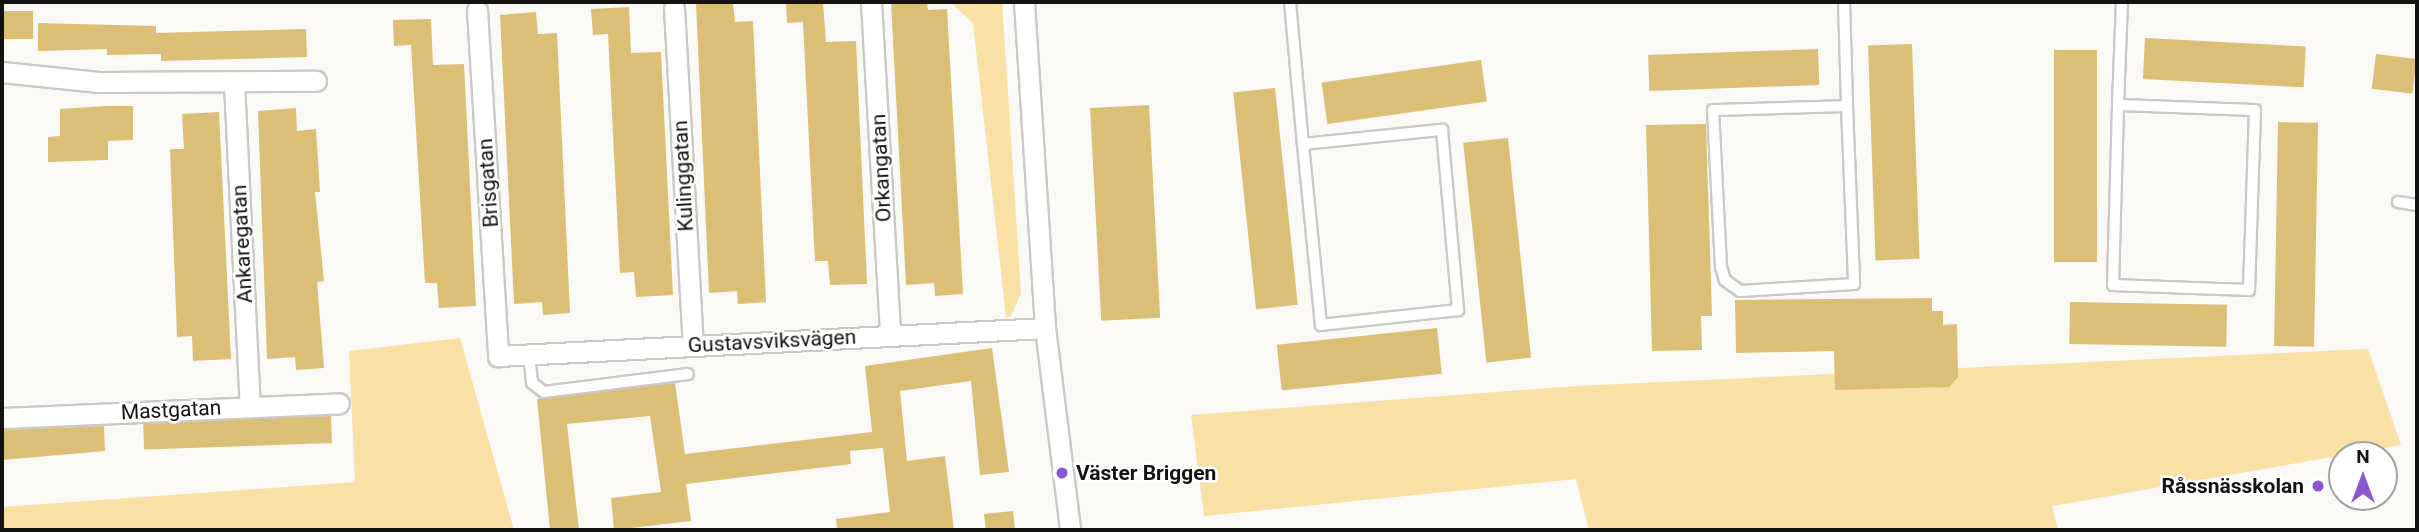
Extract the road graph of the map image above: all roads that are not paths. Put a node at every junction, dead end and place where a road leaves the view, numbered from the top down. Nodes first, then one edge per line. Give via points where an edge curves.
1 (871, 2) edge
2 (1024, 2) edge
3 (1290, 2) edge
4 (1844, 2) edge
5 (2122, 2) edge
6 (674, 8) dead end
7 (477, 10) dead end
8 (2, 72) edge
9 (316, 81) dead end
10 (234, 83) junction
11 (2118, 105) junction
12 (1847, 106) junction
13 (1303, 144) junction
14 (2398, 202) dead end
15 (2417, 205) edge
16 (1045, 328) junction
17 (890, 334) junction
18 (692, 345) junction
19 (529, 354) junction
20 (498, 356) joint
21 (688, 374) dead end
22 (339, 403) dead end
23 (250, 406) junction
24 (2, 418) edge
25 (1070, 530) edge

1 - 17 street, Orkangatan
2 - 16 street
3 - 13 lane
4 - 12 lane
5 - 11 lane
6 - 18 street, Kulinggatan
7 - 20 street, Brisgatan
8 - 10 street via 98,82
9 - 10 street
10 - 23 street, Ankaregatan
11 - 11 lane via 2255,110 2249,290 2113,285
12 - 12 lane via 1854,284 1740,291 1725,280 1721,267 1713,110
13 - 13 lane via 1321,325 1458,310 1442,130
14 - 15 lane
16 - 17 street, Gustavsviksvägen
16 - 25 street
17 - 18 street, Gustavsviksvägen
18 - 19 street, Gustavsviksvägen
19 - 20 street, Gustavsviksvägen
19 - 21 lane via 532,383 544,392
22 - 23 street, Mastgatan
23 - 24 street, Mastgatan

